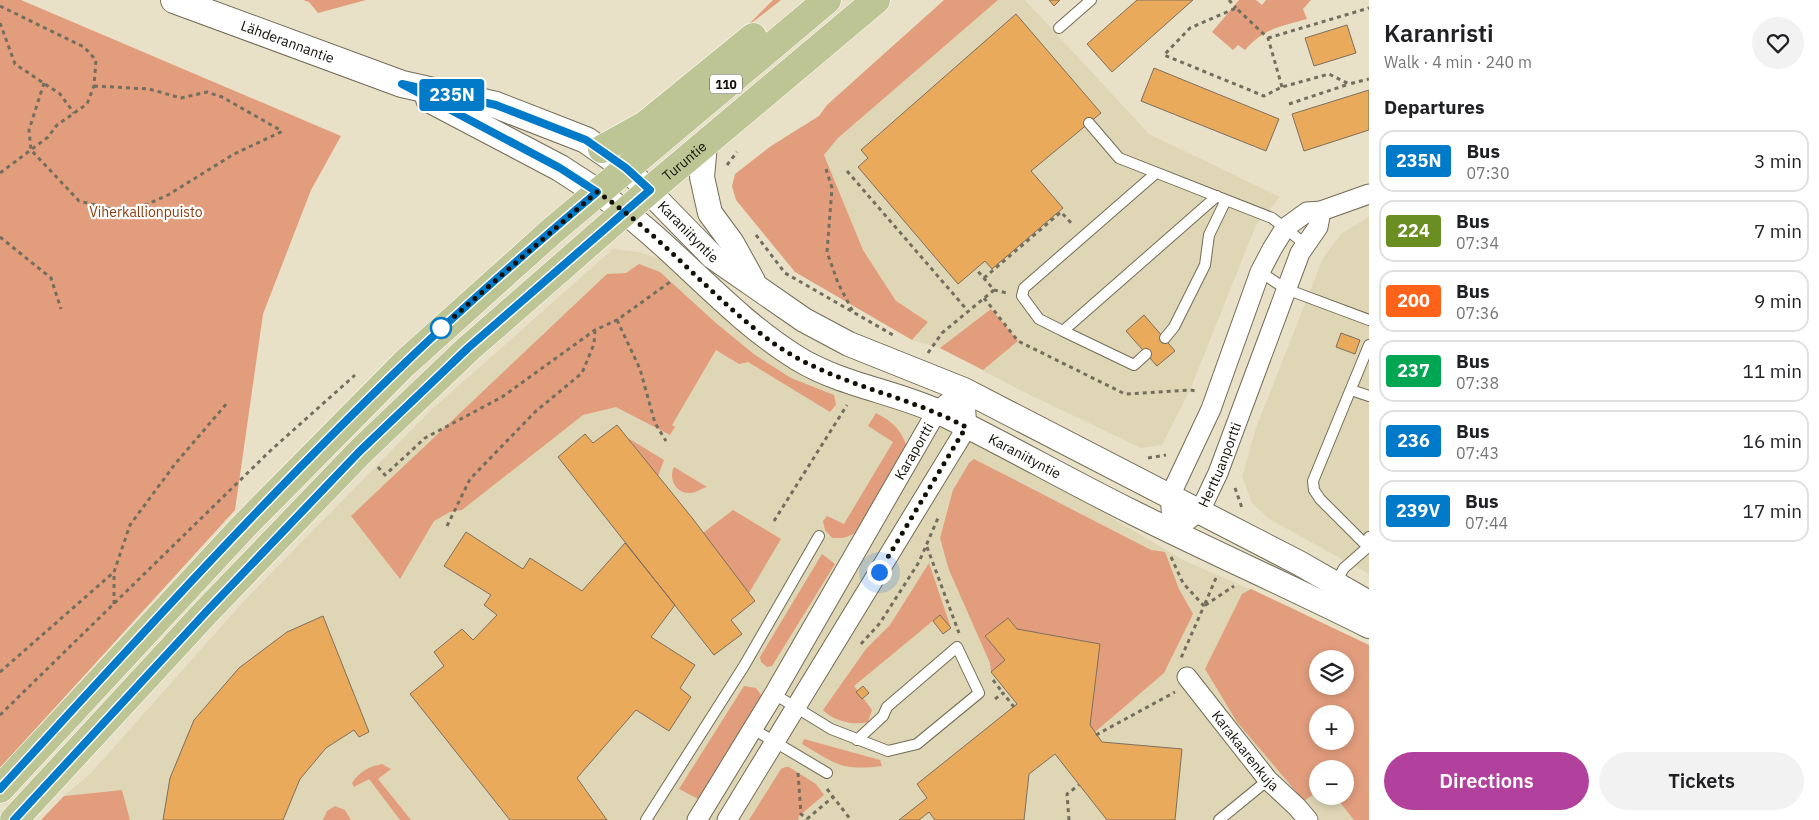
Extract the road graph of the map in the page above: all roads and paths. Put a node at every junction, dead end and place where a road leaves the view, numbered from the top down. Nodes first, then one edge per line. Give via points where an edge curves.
1 (174, 0) edge
2 (798, 0) edge
3 (827, 0) edge
4 (876, 0) edge
5 (1091, 0) edge
6 (1229, 0) edge
7 (0, 6) edge
8 (1236, 8) junction
9 (1369, 8) edge
10 (0, 23) edge
11 (1059, 28) dead end
12 (1268, 38) junction
13 (1369, 79) edge
14 (44, 83) junction
15 (402, 84) junction
16 (1349, 84) junction
17 (94, 86) junction
18 (1282, 87) junction
19 (1289, 104) dead end
20 (74, 112) junction
21 (1089, 123) dead end
22 (705, 145) junction
23 (742, 146) dead end
24 (602, 149) junction
25 (31, 150) junction
26 (726, 167) dead end
27 (626, 168) junction
28 (826, 169) dead end
29 (847, 171) dead end
30 (0, 173) edge
31 (1156, 173) junction
32 (650, 190) junction
33 (597, 192) junction
34 (1369, 194) edge
35 (1222, 198) junction
36 (626, 211) junction
37 (1322, 211) junction
38 (1072, 224) dead end
39 (1285, 228) junction
40 (752, 230) dead end
41 (0, 237) edge
42 (758, 237) dead end
43 (1304, 244) junction
44 (976, 269) dead end
45 (1260, 272) junction
46 (675, 278) dead end
47 (984, 278) junction
48 (755, 285) junction
49 (1286, 289) junction
50 (984, 298) junction
51 (61, 309) dead end
52 (968, 310) junction
53 (853, 312) dead end
54 (617, 320) junction
55 (1369, 320) edge
56 (595, 330) junction
57 (1063, 331) junction
58 (1165, 338) dead end
59 (1369, 345) edge
60 (928, 352) dead end
61 (1146, 354) dead end
62 (964, 390) junction
63 (1351, 390) junction
64 (1198, 392) dead end
65 (1369, 396) edge
66 (228, 402) dead end
67 (848, 403) dead end
68 (315, 409) dead end
69 (938, 412) junction
70 (966, 427) junction
71 (425, 438) dead end
72 (666, 441) dead end
73 (1170, 496) junction
74 (1200, 511) junction
75 (774, 521) dead end
76 (447, 526) dead end
77 (819, 536) dead end
78 (1171, 542) junction
79 (1369, 544) edge
80 (927, 546) dead end
81 (114, 572) junction
82 (1218, 575) dead end
83 (1236, 584) dead end
84 (1329, 594) junction
85 (1369, 603) edge
86 (114, 605) junction
87 (1204, 606) junction
88 (1369, 626) edge
89 (957, 648) junction
90 (1182, 653) dead end
91 (0, 672) edge
92 (1182, 684) joint
93 (774, 694) junction
94 (796, 708) junction
95 (0, 715) edge
96 (753, 729) junction
97 (1096, 735) dead end
98 (857, 740) junction
99 (776, 742) junction
100 (797, 768) dead end
101 (827, 773) dead end
102 (1268, 780) junction
103 (1079, 785) dead end
104 (0, 789) edge
105 (14, 820) edge
106 (646, 820) edge
107 (697, 820) edge
108 (727, 820) edge
109 (807, 820) edge
110 (851, 820) edge
111 (1069, 820) edge
112 (1219, 820) edge
113 (1308, 820) edge

1 - 15 main road, Lähderannantie
2 - 24 main road via 645,125
3 - 27 main road, 110
4 - 22 main road, Turuntie / 110
5 - 11 lane
6 - 8 path
7 - 17 path via 84,48 96,60
8 - 12 path
8 - 18 path via 1190,28 1164,55 1264,96
9 - 12 path
10 - 14 path via 15,64
12 - 18 path
13 - 16 path
14 - 20 path via 60,94
14 - 25 path via 29,130
15 - 24 main road, Lähderannantie via 496,105
15 - 33 main road, Lähderannantie via 560,168
16 - 18 path via 1329,74
16 - 19 path
17 - 20 path via 87,104
17 - 25 path via 149,89 181,98 206,92 222,97 283,131 234,154 168,195 127,213 79,201
20 - 25 path
21 - 31 lane via 1119,158
22 - 32 main road, Turuntie / 110
22 - 48 street, Karaniityntie via 702,177 710,213 732,243
23 - 26 path
24 - 27 main road, Lähderannantie
25 - 30 path
27 - 32 street, Lähderannantie
27 - 33 main road, 110
28 - 53 path via 832,188 827,252
29 - 52 path
31 - 35 lane
31 - 57 lane via 1024,288 1022,296 1040,319
32 - 36 main road, Turuntie / 110
32 - 48 street, Karaniityntie via 713,257
33 - 36 street, Lähderannantie
33 - 104 main road, 110 via 442,328 369,398 244,526
34 - 37 street, Herttuanportti
35 - 39 lane via 1272,218
35 - 57 lane
35 - 58 lane via 1209,234 1205,265 1174,328
36 - 69 street, Karaniityntie via 734,311 799,360 831,375
36 - 105 main road, Turuntie / 110 via 468,348 360,451
37 - 39 street, Herttuanportti via 1307,212
37 - 43 street, Herttuanportti via 1318,227
38 - 47 path via 1061,212
39 - 43 lane
39 - 45 street, Herttuanportti
40 - 42 path
41 - 51 path via 51,278
43 - 49 street, Herttuanportti
44 - 47 path
45 - 49 lane
45 - 73 street, Herttuanportti via 1211,409
46 - 54 path
47 - 50 path via 994,290
48 - 62 street, Karaniityntie via 804,320 849,344
49 - 55 lane
49 - 74 street, Herttuanportti via 1218,473
50 - 52 path
50 - 64 path via 1018,341 1125,394
52 - 60 path via 942,333
54 - 56 path
54 - 72 path via 640,369 656,423
56 - 71 path via 502,397
56 - 76 path via 594,344 582,373 535,412 470,479
57 - 61 lane via 1134,365
59 - 63 lane
62 - 69 street, Karaportti
62 - 70 street
62 - 73 street, Karaniityntie
63 - 65 lane
63 - 79 lane via 1313,481 1314,490
66 - 81 path via 175,464 130,525
67 - 75 path
68 - 86 path
69 - 70 street, Karaniityntie
69 - 93 street, Karaportti
70 - 78 street, Karaniityntie
70 - 94 street
73 - 74 street, Karaniityntie
73 - 78 street
74 - 78 street, Herttuanportti
74 - 84 street, Karaniityntie via 1299,563
77 - 106 lane via 744,666
78 - 84 street, Karaniityntie
78 - 87 path via 1183,583
79 - 84 lane via 1344,568
80 - 89 path via 963,643
81 - 86 path
81 - 91 path
82 - 87 path
83 - 87 path
84 - 85 street, Karaniityntie
84 - 88 street, Karaniityntie
86 - 95 path
87 - 90 path
89 - 98 lane via 887,707 883,716
89 - 98 lane via 979,693 917,744 888,751
92 - 97 path
92 - 102 street, Karakaarenkuja
93 - 94 lane
93 - 96 street, Karaportti
94 - 98 lane
94 - 99 street
96 - 99 lane
96 - 107 street, Karaportti
99 - 101 lane
99 - 108 street
100 - 109 path via 801,814
102 - 112 lane
102 - 113 street, Karakaarenkuja
103 - 111 path via 1067,794
109 - 110 path via 833,797

